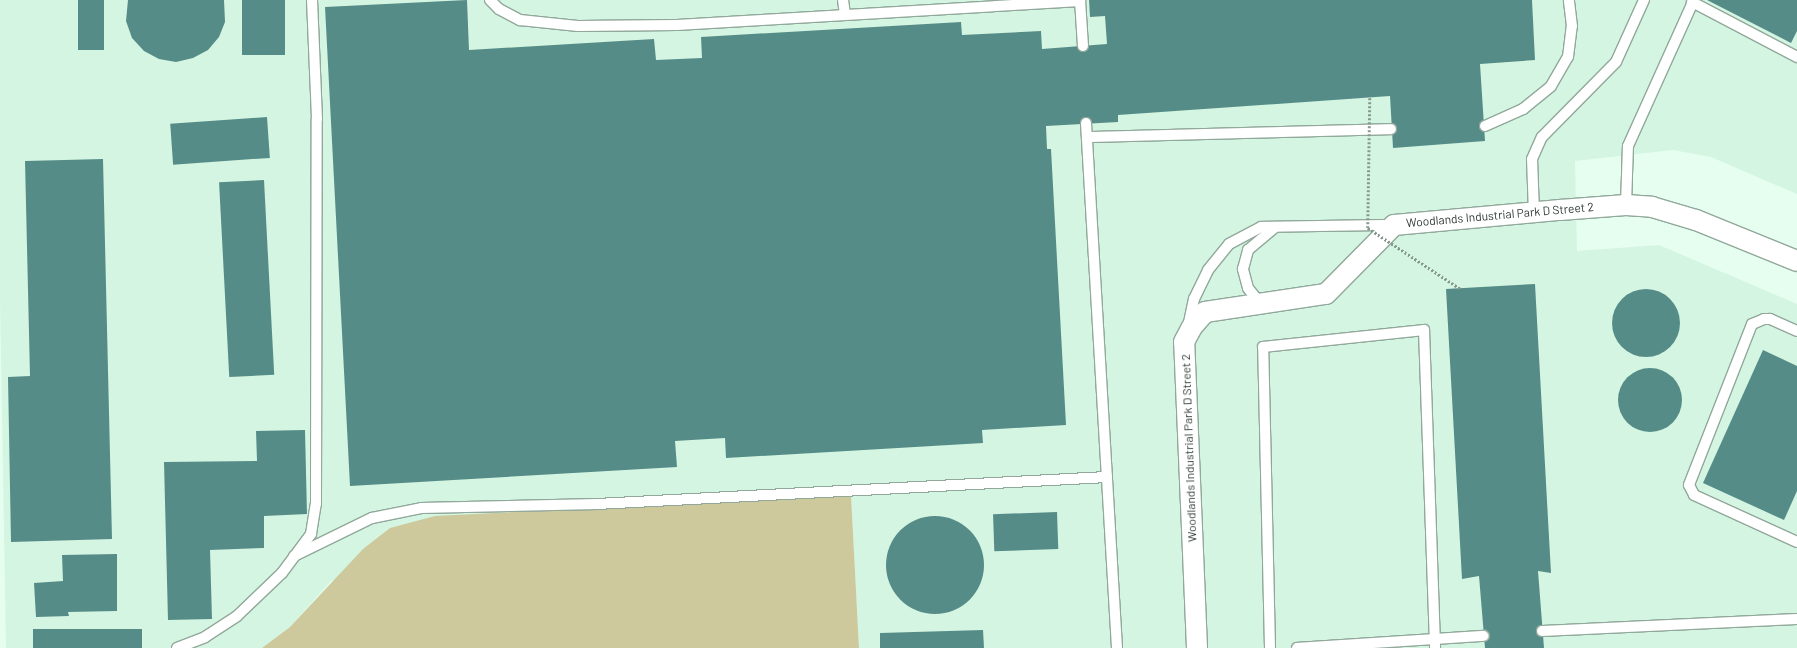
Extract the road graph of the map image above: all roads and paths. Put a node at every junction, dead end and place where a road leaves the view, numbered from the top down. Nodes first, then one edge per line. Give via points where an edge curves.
1 (312, 0) edge
2 (490, 0) edge
3 (843, 0) edge
4 (1080, 0) edge
5 (1569, 0) edge
6 (1644, 0) edge
7 (1693, 1) edge
8 (845, 14) junction
9 (1083, 46) dead end
10 (1797, 57) edge
11 (1370, 98) dead end
12 (1086, 123) dead end
13 (1485, 126) dead end
14 (1391, 129) dead end
15 (1087, 137) junction
16 (1626, 205) junction
17 (1534, 212) junction
18 (1394, 225) junction
19 (1275, 227) junction
20 (1796, 259) edge
21 (1461, 289) dead end
22 (1260, 303) junction
23 (1797, 331) edge
24 (1184, 342) junction
25 (1107, 477) junction
26 (1797, 542) edge
27 (294, 556) junction
28 (1797, 619) edge
29 (1542, 631) dead end
30 (1484, 636) dead end
31 (1435, 643) edge
32 (177, 648) edge
33 (1117, 648) edge
34 (1197, 648) edge
35 (1270, 648) edge
36 (1297, 648) edge

1 - 27 lane via 317,118 316,504 311,534
2 - 8 lane via 499,9 520,20 578,26 677,25
3 - 8 lane
4 - 8 lane
4 - 9 lane
5 - 13 lane via 1572,26 1568,57 1551,86 1523,109
6 - 17 lane via 1616,62 1542,137 1532,159
7 - 10 lane
7 - 16 lane via 1628,146
11 - 21 path, bridge via 1368,228
12 - 15 lane
14 - 15 lane
15 - 25 lane
16 - 17 street, Woodlands Industrial Park D Street 2
16 - 20 street, Woodlands Industrial Park D Street 2 via 1652,208 1696,220
17 - 18 street, Woodlands Industrial Park D Street 2
18 - 19 lane
18 - 22 street, Woodlands Industrial Park D Street 2 via 1326,294
19 - 22 lane via 1248,250 1243,269 1248,288
19 - 24 lane via 1261,227 1228,244 1208,270 1194,299
22 - 24 street, Woodlands Industrial Park D Street 2 via 1205,312 1192,327
23 - 26 lane via 1764,318 1752,324 1689,485 1694,495
24 - 34 street, Woodlands Industrial Park D Street 2
25 - 27 lane via 597,504 421,508 372,518
25 - 33 lane
27 - 32 lane via 282,573 236,616 205,637
28 - 29 lane
30 - 31 lane
31 - 35 lane via 1424,330 1263,347
31 - 36 lane

